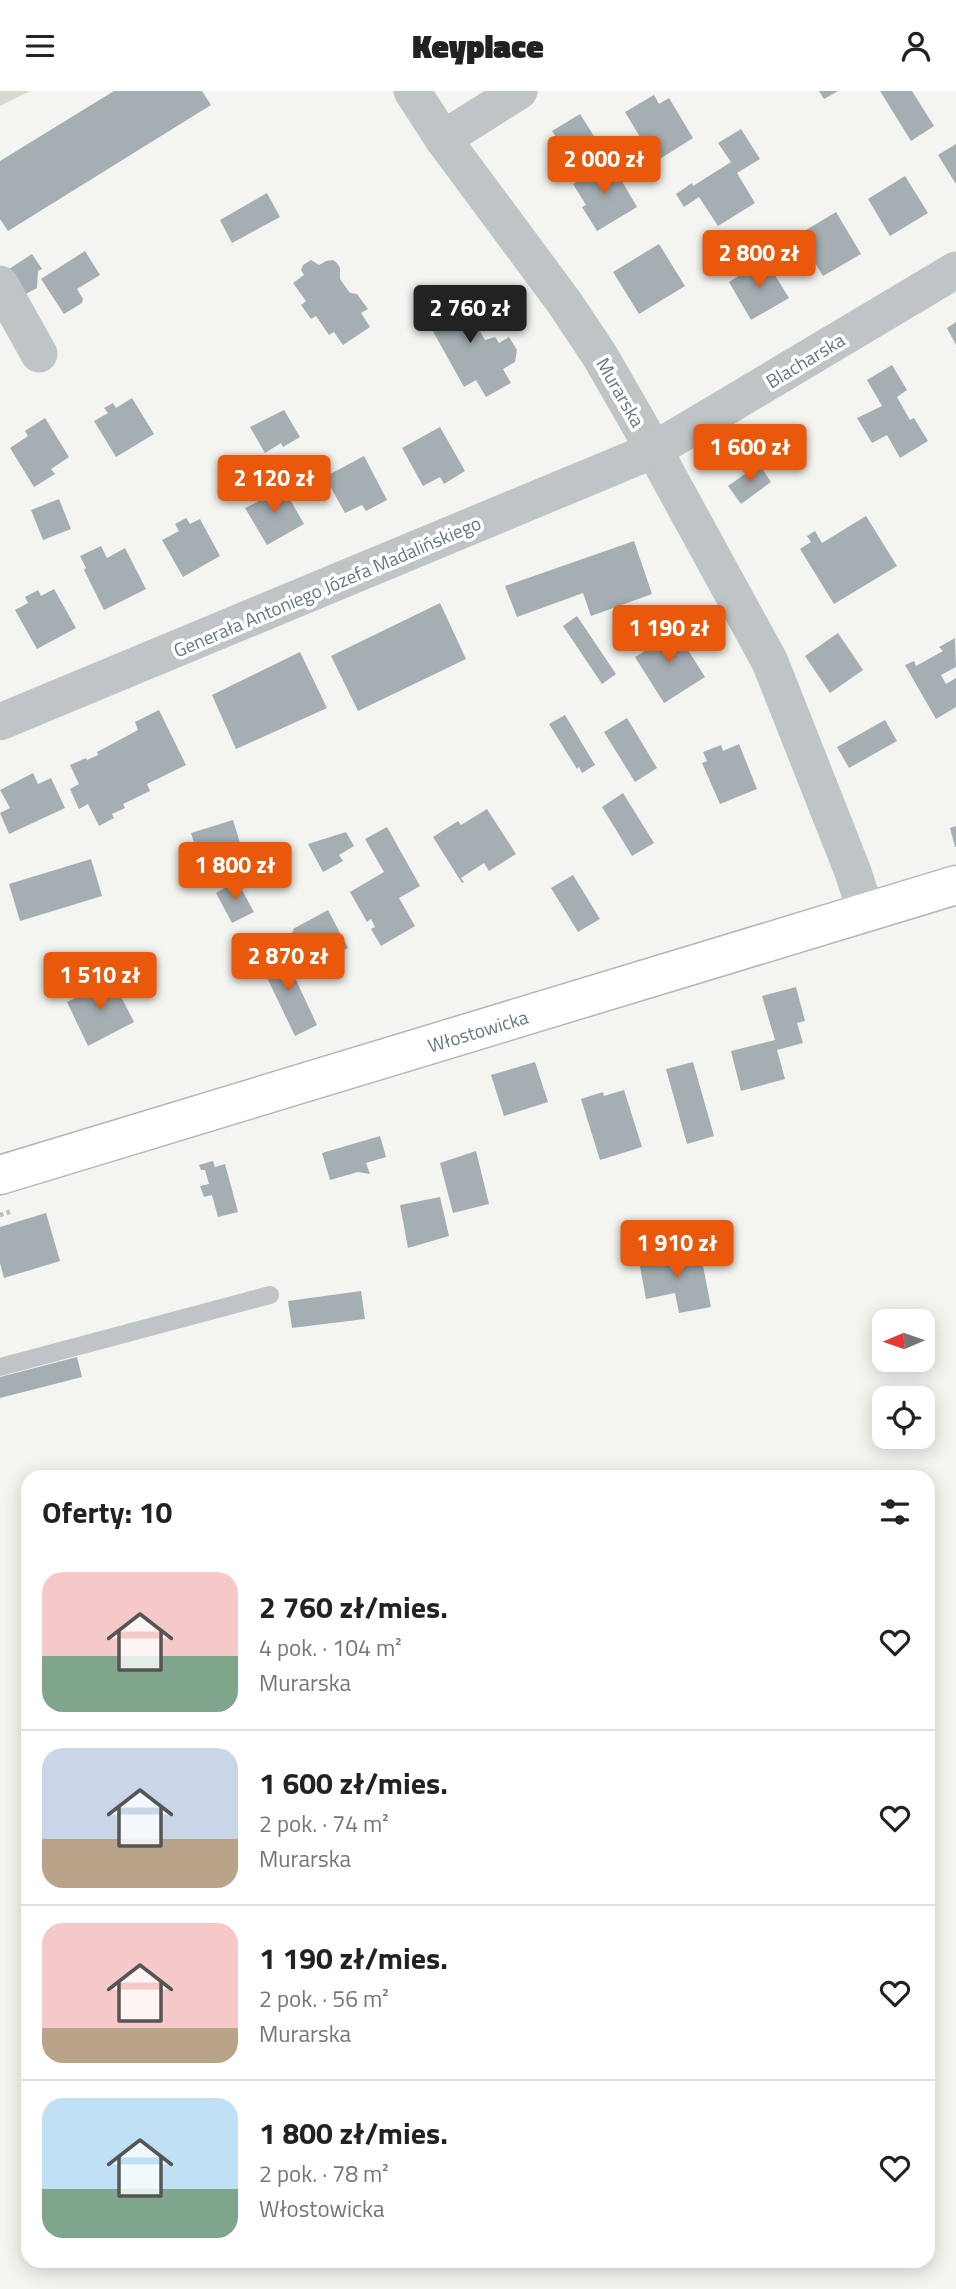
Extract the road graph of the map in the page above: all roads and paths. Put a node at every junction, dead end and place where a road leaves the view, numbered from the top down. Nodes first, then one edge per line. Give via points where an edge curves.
1 (412, 91) edge
2 (519, 91) edge
3 (443, 139) junction
4 (956, 270) edge
5 (0, 284) edge
6 (39, 354) dead end
7 (654, 450) junction
8 (0, 722) edge
9 (956, 885) edge
10 (866, 912) junction
11 (0, 1175) edge
12 (270, 1295) dead end
13 (0, 1367) edge

1 - 3 street, Murarska
2 - 3 street
3 - 7 street, Murarska via 564,302
4 - 7 street, Blacharska
5 - 6 street
7 - 8 street, Generała Antoniego Józefa Madalińskiego
7 - 10 street, Murarska via 770,662
9 - 10 main road, Włostowicka
10 - 11 main road, Włostowicka
12 - 13 lane

